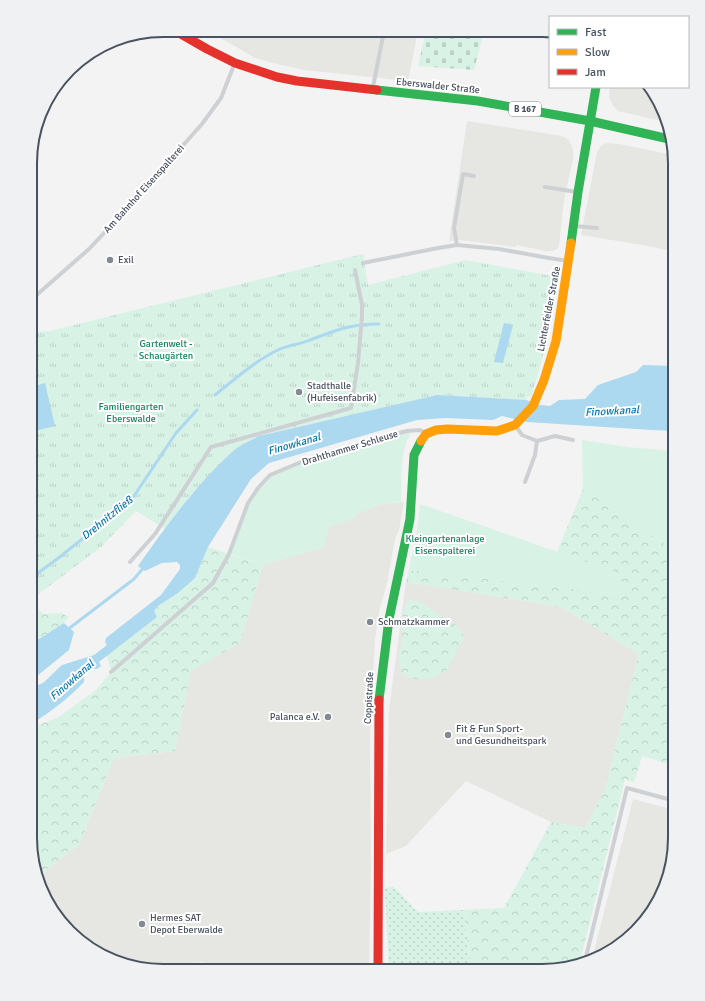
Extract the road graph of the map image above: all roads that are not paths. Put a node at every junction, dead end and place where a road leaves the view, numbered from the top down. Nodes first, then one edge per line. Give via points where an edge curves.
1 (186, 37) edge
2 (383, 37) edge
3 (235, 63) junction
4 (596, 88) edge
5 (373, 90) junction
6 (590, 121) junction
7 (665, 138) edge
8 (474, 176) dead end
9 (545, 187) dead end
10 (578, 192) junction
11 (573, 226) junction
12 (597, 228) dead end
13 (457, 245) junction
14 (568, 261) junction
15 (364, 263) dead end
16 (355, 270) dead end
17 (37, 295) edge
18 (515, 425) junction
19 (426, 434) junction
20 (573, 440) dead end
21 (537, 441) junction
22 (525, 482) dead end
23 (130, 562) dead end
24 (111, 672) dead end
25 (668, 799) edge
26 (586, 955) edge
27 (378, 964) edge

1 - 3 main road, Eberswalder Straße / B 167
2 - 5 lane
3 - 5 main road, Eberswalder Straße / B 167 via 297,81
3 - 17 lane, Am Bahnhof Eisenspalterei via 221,98 202,124 122,215 89,249
4 - 6 main road, Lichterfelder Straße
5 - 6 main road, Eberswalder Straße / B 167 via 478,101
6 - 7 main road, Eberswalder Straße / B 167
6 - 10 main road, Lichterfelder Straße
8 - 13 lane via 463,174 454,228
9 - 10 lane
10 - 11 main road, Lichterfelder Straße
11 - 12 lane
11 - 14 main road, Lichterfelder Straße
13 - 14 lane via 499,249
13 - 15 lane
14 - 18 main road, Lichterfelder Straße via 556,341 544,380 533,406
16 - 23 lane via 362,305 362,331 351,408 211,447 155,534
18 - 19 main road, Lichterfelder Straße via 497,431 447,428
18 - 21 lane via 522,435
19 - 24 lane, Drahthammer Schleuse via 420,430 407,431 374,439 313,457 270,475 248,504 213,584
19 - 27 main road, Coppistraße via 414,455 410,519 389,619 379,694
20 - 21 lane via 555,436
21 - 22 lane via 535,455
25 - 26 lane via 627,788

